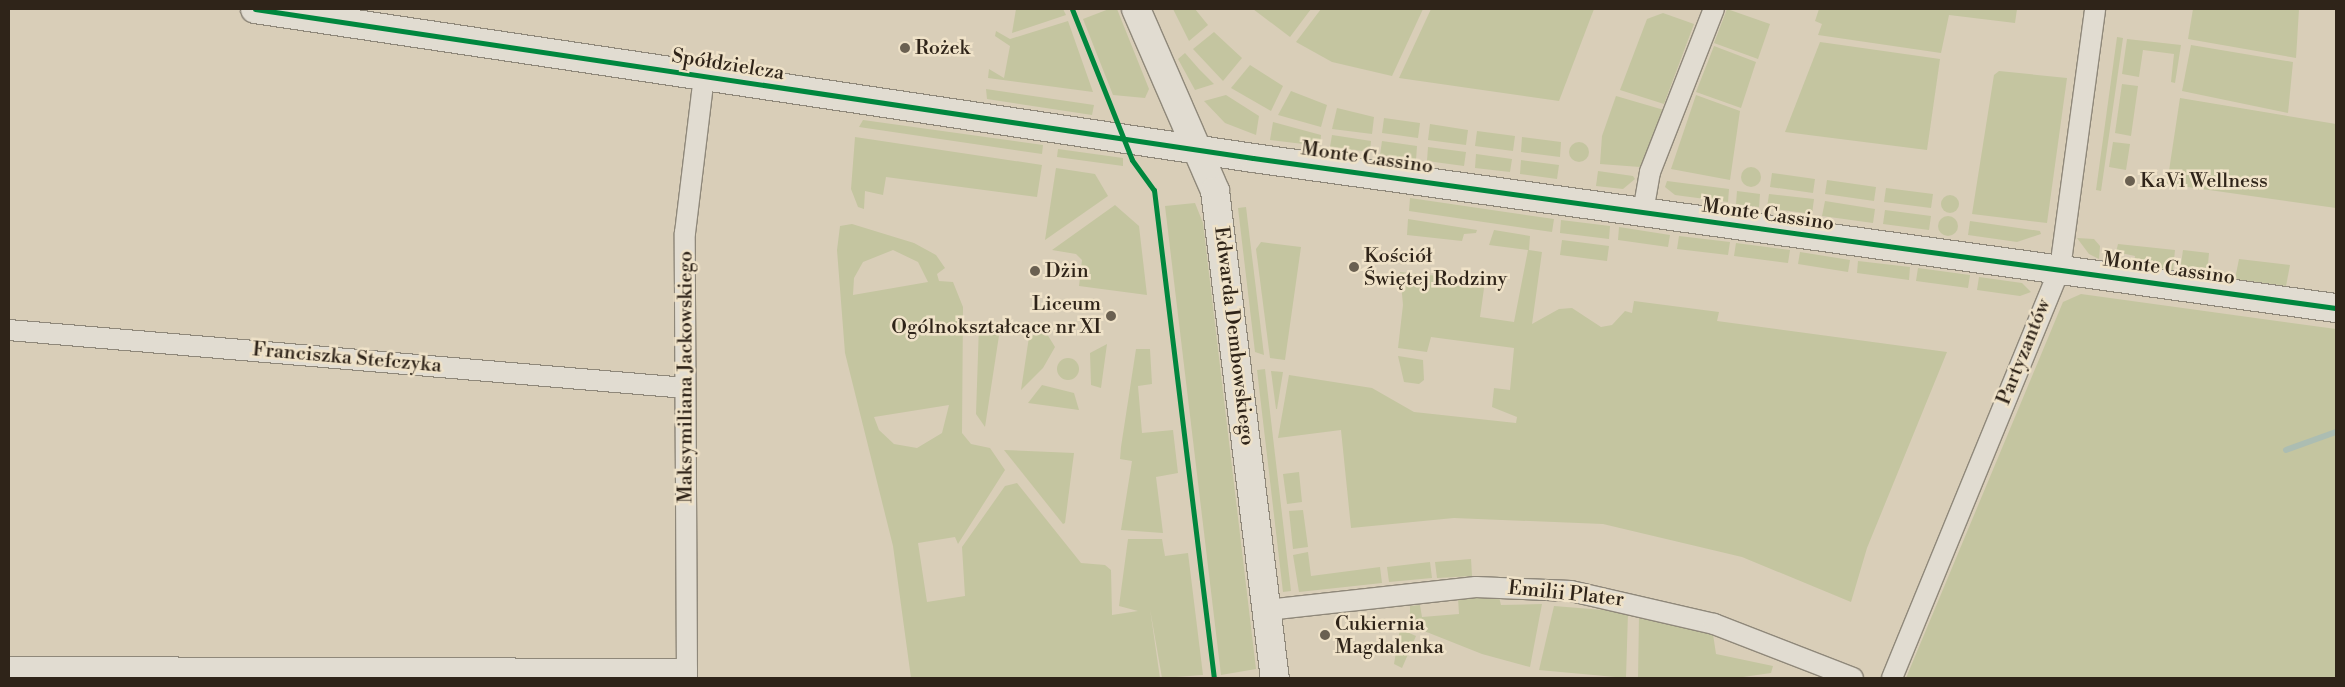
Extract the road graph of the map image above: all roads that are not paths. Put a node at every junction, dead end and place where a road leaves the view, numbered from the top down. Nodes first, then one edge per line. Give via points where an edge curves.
1 (255, 9) edge
2 (1136, 9) edge
3 (1714, 9) edge
4 (2095, 9) edge
5 (704, 76) junction
6 (1196, 148) junction
7 (1643, 212) junction
8 (2060, 269) junction
9 (2336, 308) edge
10 (9, 330) edge
11 (685, 388) junction
12 (1267, 610) junction
13 (9, 667) edge
14 (687, 674) edge
15 (1275, 678) edge
16 (1853, 678) edge
17 (1892, 678) edge

1 - 5 street, Spółdzielcza
2 - 6 street, Edwarda Dembowskiego
3 - 7 street via 1650,172
4 - 8 street, Partyzantów
5 - 6 street, Spółdzielcza
5 - 11 street, Maksymiliana Jackowskiego via 685,233
6 - 7 street, Monte Cassino
6 - 12 street, Edwarda Dembowskiego via 1215,191
7 - 8 street, Monte Cassino
8 - 9 street, Monte Cassino
8 - 17 street, Partyzantów
10 - 11 street, Franciszka Stefczyka
11 - 14 street, Maksymiliana Jackowskiego
12 - 15 street, Edwarda Dembowskiego
12 - 16 street, Emilii Plater via 1476,587 1571,591 1714,624
13 - 14 street

